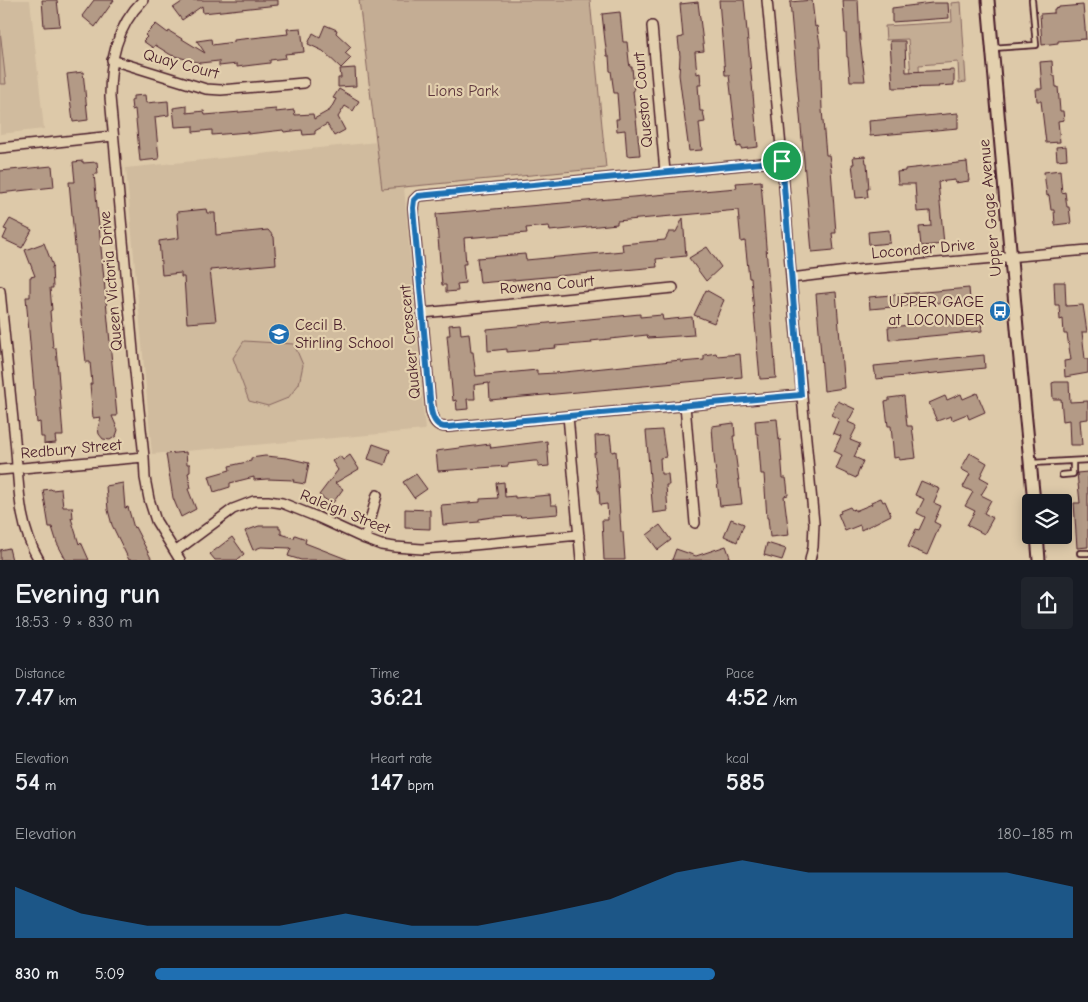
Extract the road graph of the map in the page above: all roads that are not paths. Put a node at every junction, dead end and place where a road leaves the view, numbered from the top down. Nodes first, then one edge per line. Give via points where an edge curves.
1 (143, 0) edge
2 (767, 0) edge
3 (988, 0) edge
4 (1032, 0) edge
5 (652, 26) dead end
6 (993, 48) junction
7 (112, 60) junction
8 (304, 83) dead end
9 (113, 136) junction
10 (0, 148) edge
11 (782, 161) junction
12 (665, 172) junction
13 (1088, 250) edge
14 (1012, 257) junction
15 (791, 278) junction
16 (673, 288) dead end
17 (0, 291) edge
18 (422, 313) junction
19 (801, 395) junction
20 (685, 405) junction
21 (568, 416) junction
22 (144, 457) junction
23 (1088, 460) edge
24 (1073, 461) junction
25 (1031, 463) junction
26 (18, 468) junction
27 (0, 470) edge
28 (1062, 476) dead end
29 (1033, 494) edge
30 (377, 495) dead end
31 (695, 523) dead end
32 (579, 535) junction
33 (365, 539) junction
34 (1038, 544) edge
35 (1080, 553) dead end
36 (1088, 553) edge
37 (178, 556) edge
38 (39, 560) edge
39 (581, 560) edge
40 (810, 560) edge
41 (1039, 560) edge

1 - 7 street, Queen Victoria Drive via 123,27
2 - 11 street
3 - 6 main road, Upper Gage Avenue
4 - 6 lane via 1036,45
5 - 12 street, Questor Court
6 - 14 main road, Upper Gage Avenue
7 - 8 street, Quay Court via 206,89
7 - 9 street, Queen Victoria Drive
9 - 10 street
9 - 22 street, Queen Victoria Drive
11 - 12 street, Quaker Crescent
11 - 15 street
12 - 18 street, Quaker Crescent via 418,196 413,208
13 - 14 street, Loconder Drive
14 - 15 street, Loconder Drive
14 - 25 main road, Upper Gage Avenue
15 - 19 street
16 - 18 street, Rowena Court
17 - 26 street
18 - 21 street, Quaker Crescent via 432,418 439,426
19 - 20 street, Quaker Crescent
19 - 40 street via 814,523
20 - 21 street, Quaker Crescent
20 - 31 street
21 - 32 street
22 - 26 street, Redbury Street
22 - 37 street, Queen Victoria Drive via 145,478 156,521
23 - 24 lane
24 - 25 lane
24 - 28 lane via 1073,474
25 - 29 main road, Upper Gage Avenue
26 - 27 street, Redbury Street
26 - 38 street via 23,524
30 - 33 street
32 - 33 street, Raleigh Street via 422,549 381,545
32 - 39 street
33 - 37 street, Raleigh Street via 317,517 268,500 233,509
34 - 41 main road
35 - 36 lane

